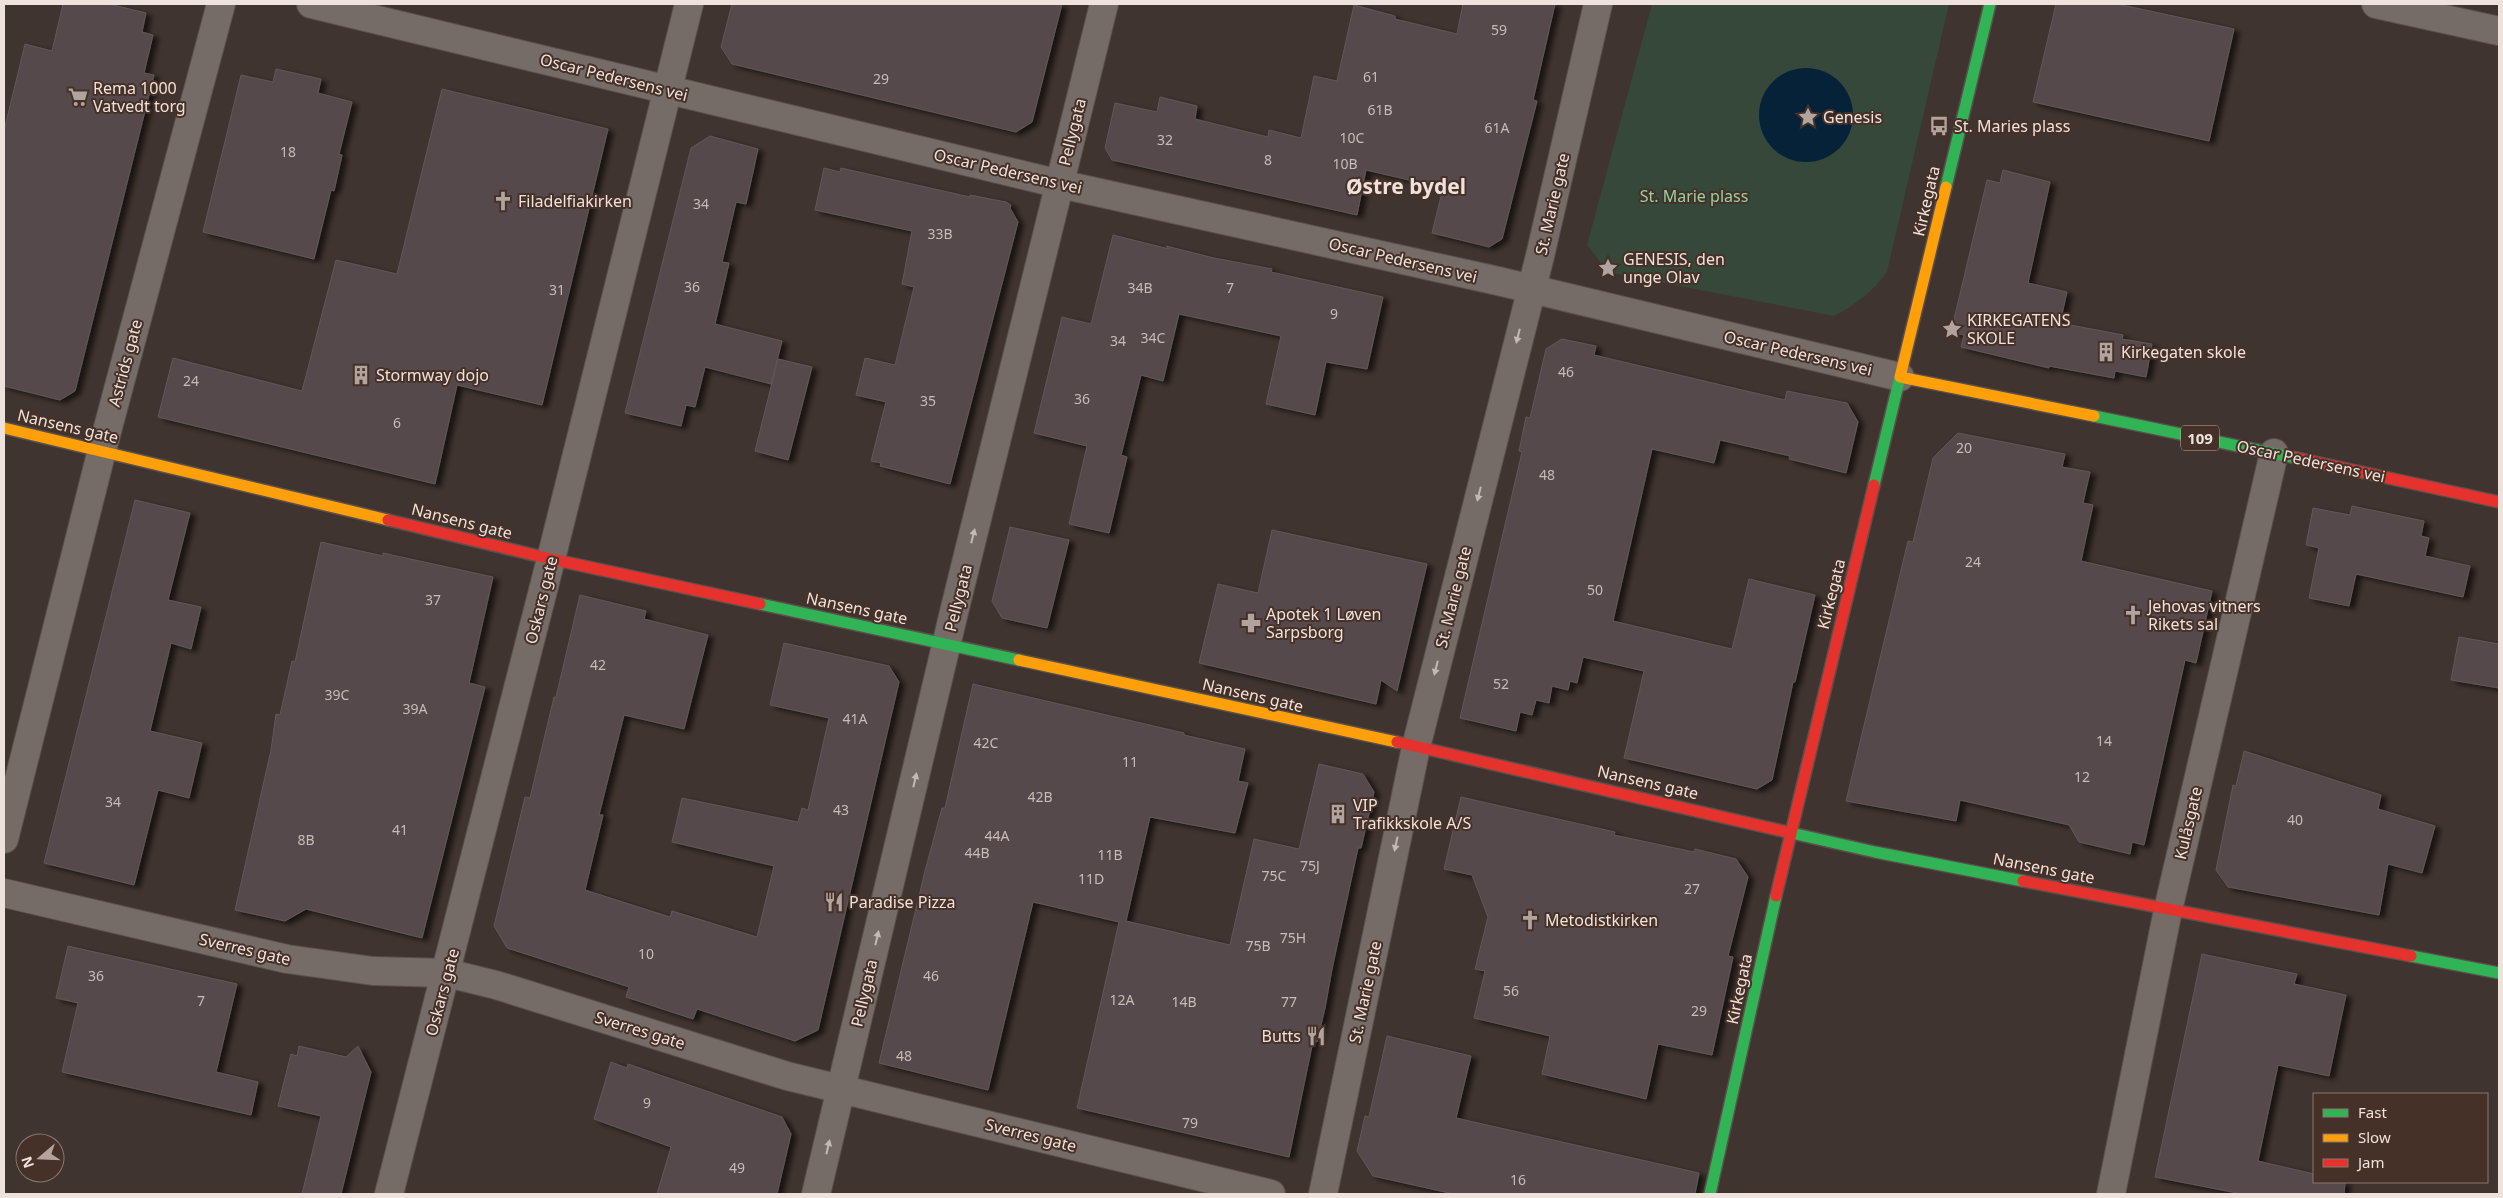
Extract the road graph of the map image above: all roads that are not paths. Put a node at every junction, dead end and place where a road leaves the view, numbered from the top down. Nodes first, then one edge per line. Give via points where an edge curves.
1 (221, 4) edge
2 (311, 4) edge
3 (688, 4) edge
4 (1104, 4) edge
5 (1598, 4) edge
6 (1990, 4) edge
7 (2376, 4) edge
8 (2407, 7) edge
9 (2499, 31) edge
10 (667, 90) junction
11 (1060, 184) junction
12 (1530, 289) junction
13 (1900, 377) junction
14 (4, 428) edge
15 (102, 450) junction
16 (2274, 453) junction
17 (2499, 502) edge
18 (551, 559) junction
19 (947, 644) junction
20 (1416, 747) junction
21 (1790, 831) junction
22 (4, 839) edge
23 (4, 893) edge
24 (2168, 910) junction
25 (447, 973) junction
26 (2499, 973) edge
27 (841, 1090) junction
28 (388, 1194) edge
29 (816, 1194) edge
30 (1271, 1194) edge
31 (1323, 1194) edge
32 (1710, 1194) edge
33 (2111, 1194) edge

1 - 15 street, Astrids gate
2 - 10 street, Oscar Pedersens vei
3 - 10 street, Oskars gate
4 - 11 street, Pellygata
5 - 12 street, St. Marie gate
6 - 13 street, Kirkegata
7 - 8 street
8 - 9 street
10 - 11 street, Oscar Pedersens vei
10 - 18 street, Oskars gate
11 - 12 street, Oscar Pedersens vei
19 -> 11 street, Pellygata
12 - 13 street, Oscar Pedersens vei
12 -> 20 street, St. Marie gate
13 - 16 street, Oscar Pedersens vei / 109
13 - 21 street, Kirkegata
14 - 15 street, Nansens gate
15 - 18 street, Nansens gate
15 - 22 street, Astrids gate
16 - 17 street, Oscar Pedersens vei / 109
16 - 24 street, Kulåsgate
18 - 19 street, Nansens gate
18 - 25 street, Oskars gate
19 - 20 street, Nansens gate
27 -> 19 street, Pellygata
20 - 21 street, Nansens gate
20 -> 31 street, St. Marie gate
21 - 24 street, Nansens gate via 1875,852
21 - 32 street, Kirkegata
23 - 25 street, Sverres gate via 286,959 373,971
24 - 26 street, Nansens gate
24 - 33 street, Kulåsgate
25 - 27 street, Sverres gate
25 - 28 street, Oskars gate
29 -> 27 street, Pellygata
27 - 30 street, Sverres gate

